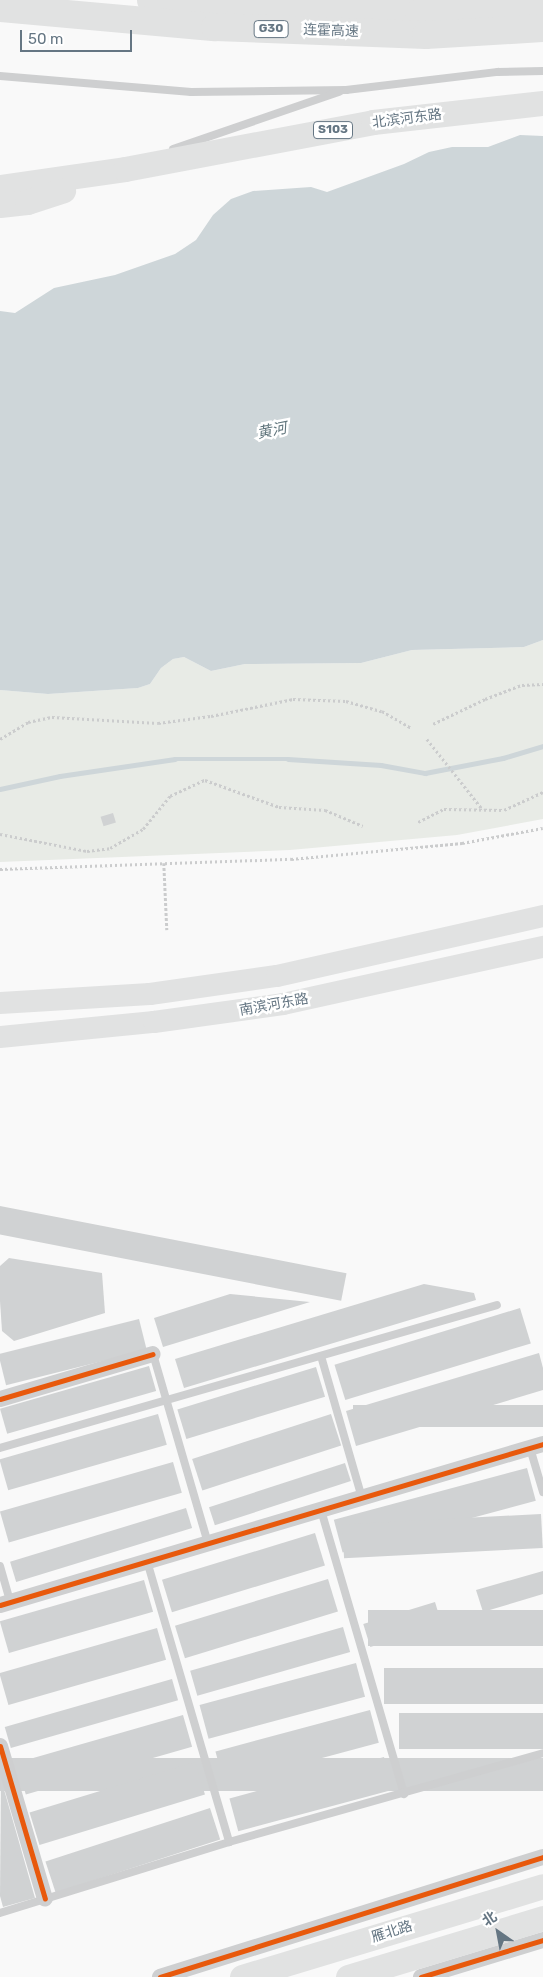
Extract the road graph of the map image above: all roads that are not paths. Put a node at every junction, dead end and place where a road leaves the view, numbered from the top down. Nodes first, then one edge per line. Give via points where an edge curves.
1 (151, 0) edge
2 (0, 8) edge
3 (543, 8) edge
4 (543, 28) edge
5 (543, 71) edge
6 (0, 76) edge
7 (346, 90) junction
8 (543, 103) edge
9 (125, 169) junction
10 (0, 187) edge
11 (0, 205) edge
12 (543, 916) edge
13 (543, 947) edge
14 (0, 1003) edge
15 (0, 1037) edge
16 (498, 1305) dead end
17 (153, 1354) joint
18 (321, 1356) junction
19 (0, 1399) edge
20 (166, 1403) junction
21 (537, 1446) edge
22 (0, 1448) edge
23 (543, 1492) edge
24 (362, 1498) junction
25 (321, 1510) junction
26 (208, 1543) junction
27 (147, 1561) junction
28 (0, 1566) edge
29 (5, 1603) edge
30 (0, 1746) edge
31 (543, 1753) edge
32 (404, 1794) junction
33 (229, 1842) junction
34 (543, 1857) edge
35 (543, 1886) edge
36 (45, 1899) junction
37 (0, 1913) edge
38 (543, 1918) edge
39 (543, 1940) edge
40 (160, 1977) edge
41 (242, 1977) edge
42 (348, 1977) edge
43 (421, 1977) edge

1 - 3 highway, 连霍高速 / G30 via 241,8 419,13
2 - 4 highway, 连霍高速 / G30 via 215,27 426,35
5 - 7 lane via 498,72
6 - 7 lane via 192,92
7 - 9 lane via 194,140
8 - 9 main road, 北滨河东路 / S103 via 373,122
9 - 10 main road, 北滨河东路 / S103
9 - 11 main road, 北滨河东路 / S103 via 27,202
12 - 14 main road, 南滨河东路 via 268,978 150,994
13 - 15 main road, 南滨河东路 via 283,1004 163,1021
16 - 18 lane
17 - 19 street
17 - 20 lane
18 - 20 lane
18 - 24 lane
20 - 22 lane
20 - 26 lane
21 - 23 lane
21 - 24 street
24 - 25 street
25 - 26 street
25 - 32 lane
26 - 27 street
27 - 29 street
27 - 33 lane
28 - 29 lane
30 - 36 street
31 - 32 lane
32 - 33 lane
33 - 36 lane
34 - 40 street
35 - 41 main road, 雁北路
36 - 37 lane
38 - 42 main road
39 - 43 street

